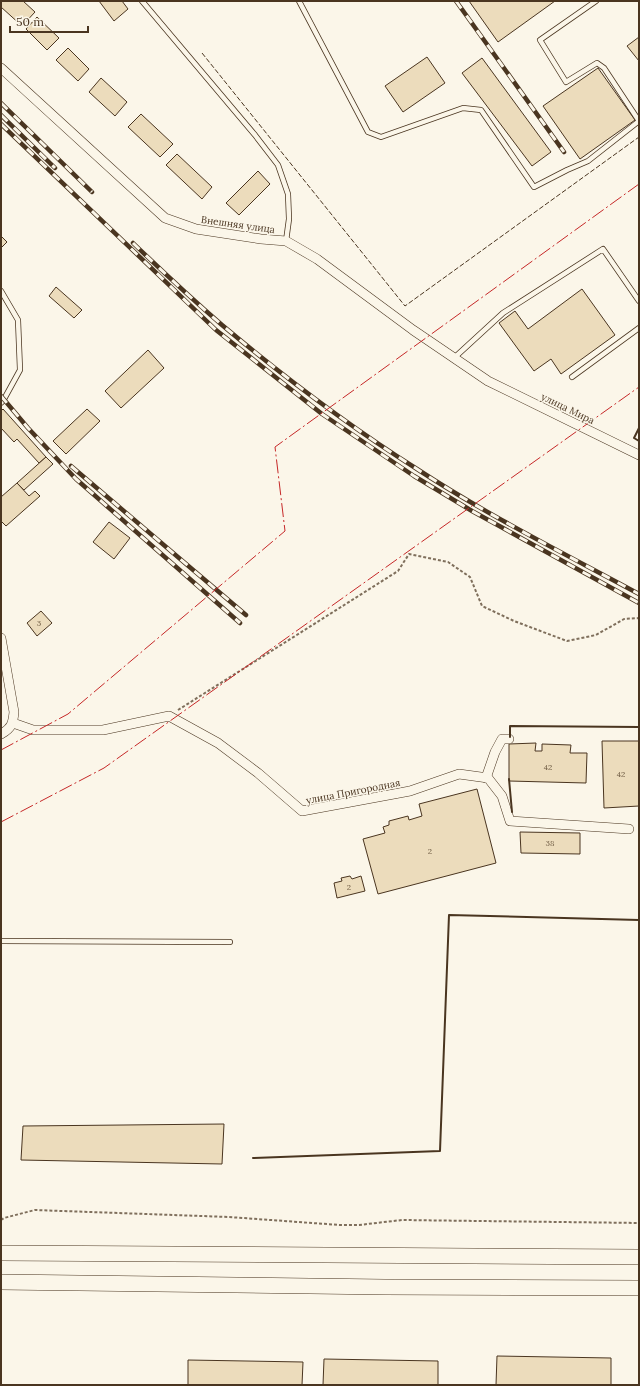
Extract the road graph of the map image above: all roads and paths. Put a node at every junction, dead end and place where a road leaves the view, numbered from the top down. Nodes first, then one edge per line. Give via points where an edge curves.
1 (142, 1) edge
2 (299, 1) edge
3 (596, 1) edge
4 (1, 68) edge
5 (639, 121) edge
6 (286, 241) junction
7 (1, 291) edge
8 (639, 301) edge
9 (639, 328) edge
10 (454, 358) junction
11 (572, 377) dead end
12 (488, 381) joint
13 (1, 403) edge
14 (639, 455) edge
15 (639, 618) edge
16 (1, 638) edge
17 (169, 716) junction
18 (14, 723) junction
19 (1, 734) edge
20 (509, 739) dead end
21 (486, 778) junction
22 (629, 829) dead end
23 (1, 941) edge
24 (230, 942) dead end
25 (1, 1220) edge
26 (639, 1223) edge
27 (1, 1253) edge
28 (639, 1257) edge
29 (1, 1282) edge
30 (639, 1288) edge

1 - 6 lane via 278,165 288,194 289,218
2 - 5 lane via 368,132 382,137 463,108 481,110 534,187 588,161
3 - 5 lane via 540,40 566,82 597,63 604,68
4 - 6 street, Внешняя улица via 165,218 196,229
6 - 10 street, Внешняя улица via 317,259
7 - 13 lane via 18,320 20,370
8 - 10 lane via 603,248 503,313
9 - 11 lane
10 - 12 street, Внешняя улица
12 - 14 street, улица Мира
15 - 17 path via 624,619 596,635 567,641 482,606 470,577 448,562 409,554 398,571
16 - 18 street
17 - 18 street via 103,730 33,730
17 - 21 street, улица Пригородная via 218,743 258,773 302,812 410,791 459,774
18 - 19 street
20 - 21 street via 502,739
21 - 22 street via 502,796 510,821
23 - 24 lane
25 - 26 path via 35,1210 229,1217 352,1225 402,1220
27 - 28 main road
29 - 30 main road

